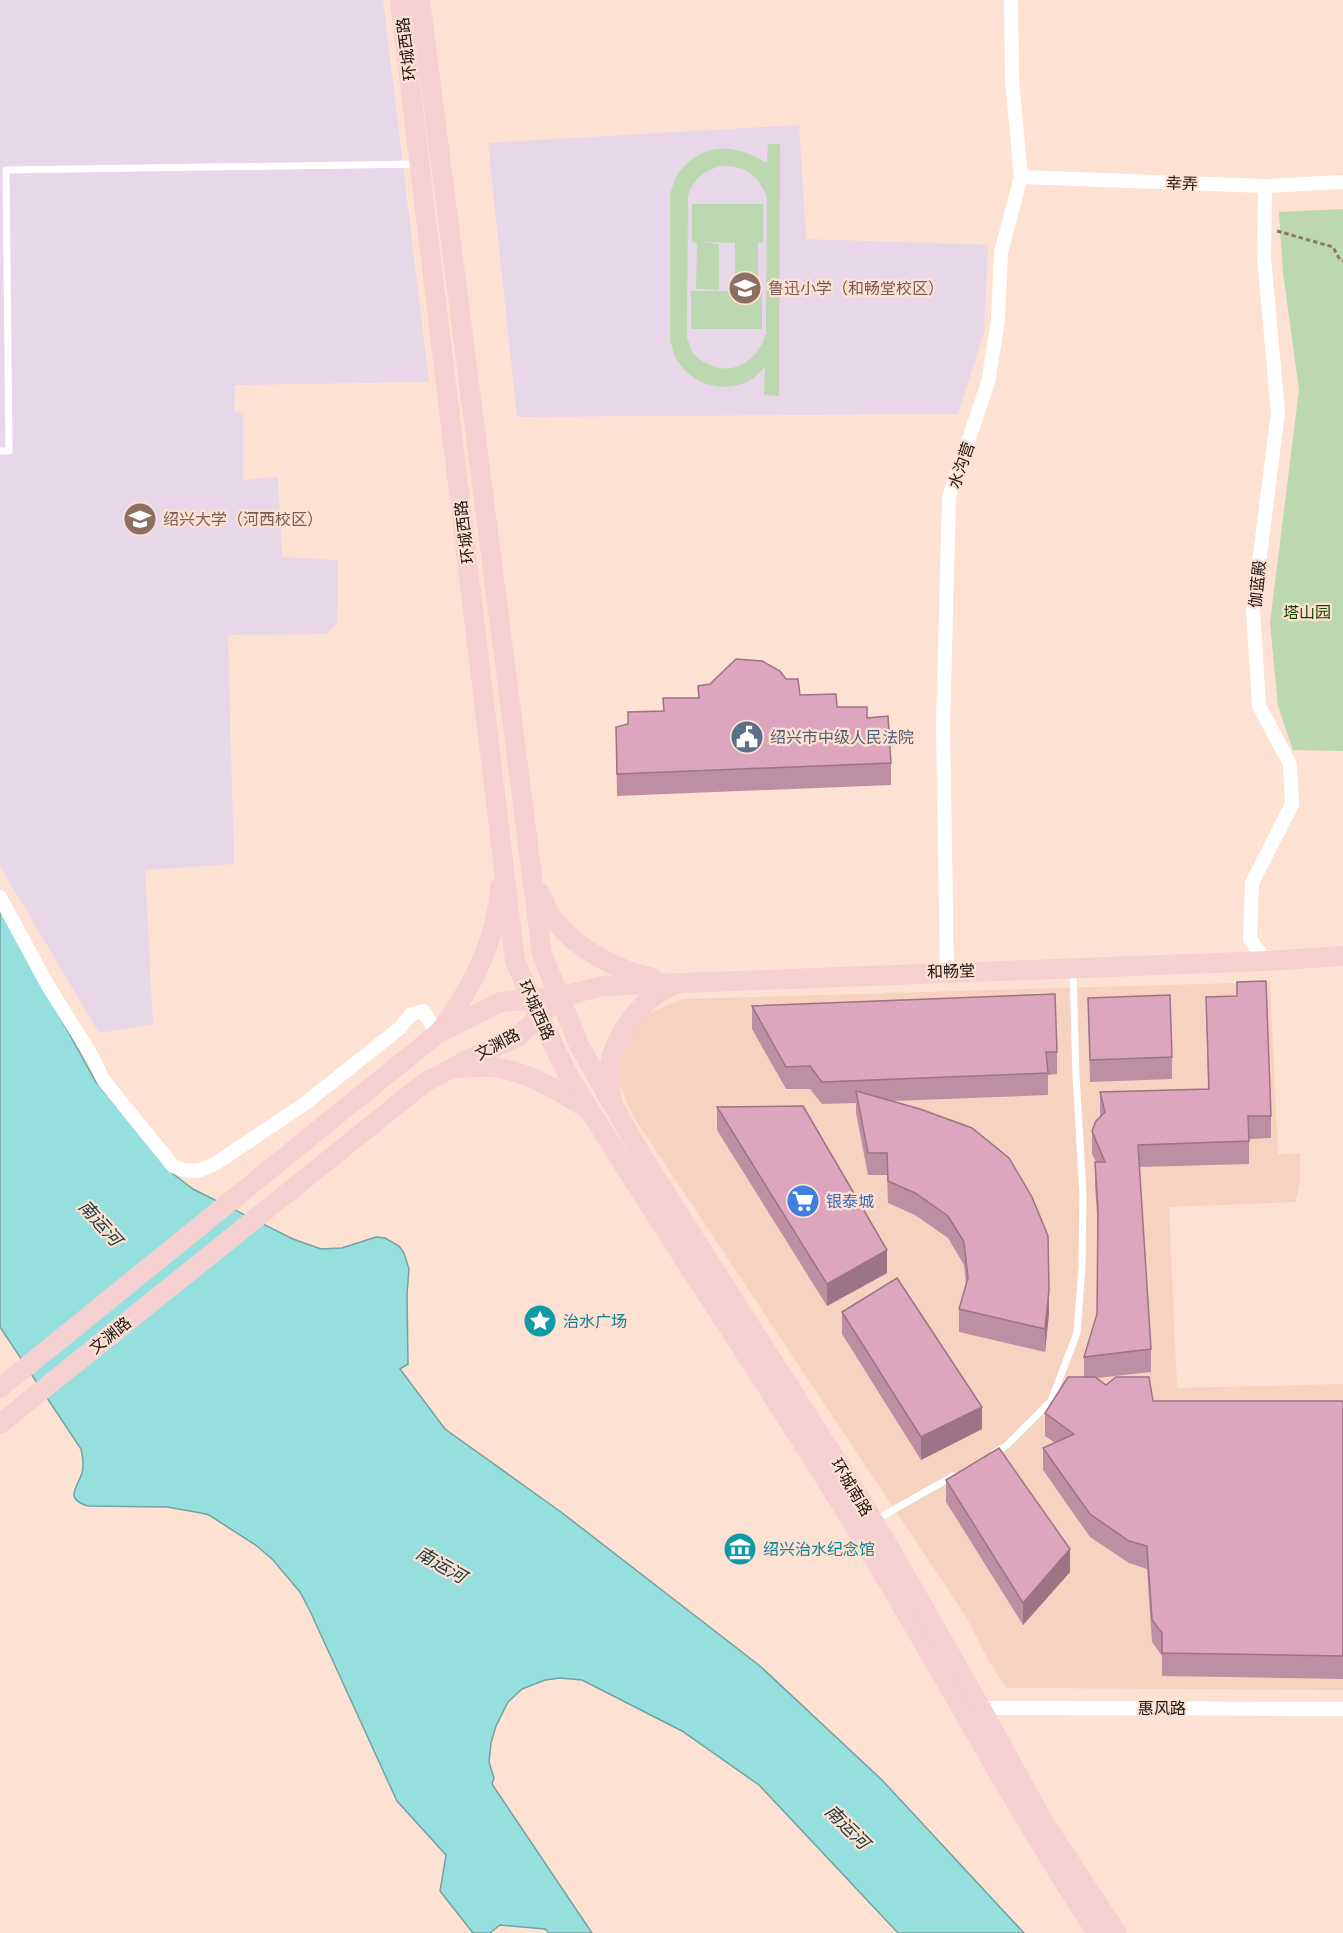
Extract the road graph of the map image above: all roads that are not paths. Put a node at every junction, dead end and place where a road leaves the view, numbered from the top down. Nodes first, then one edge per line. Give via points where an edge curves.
1 (400, 0) edge
2 (420, 0) edge
3 (1011, 0) edge
4 (420, 164) junction
5 (1021, 177) junction
6 (1343, 182) edge
7 (1265, 186) junction
8 (0, 451) edge
9 (529, 852) junction
10 (502, 855) junction
11 (0, 897) edge
12 (1343, 956) edge
13 (1266, 961) junction
14 (1073, 967) junction
15 (947, 971) junction
16 (680, 983) junction
17 (560, 997) junction
18 (535, 1008) junction
19 (437, 1034) junction
20 (579, 1045) joint
21 (557, 1055) joint
22 (452, 1068) junction
23 (590, 1110) junction
24 (621, 1118) junction
25 (0, 1388) edge
26 (0, 1424) edge
27 (986, 1457) edge
28 (965, 1469) edge
29 (865, 1526) junction
30 (981, 1708) junction
31 (1343, 1709) edge
32 (1097, 1933) edge
33 (1117, 1933) edge

1 - 4 main road, 环城西路
2 - 9 main road, 环城西路
3 - 5 street, 水沟营 via 1012,80
4 - 8 lane via 6,170 9,452
4 - 10 main road, 环城西路
5 - 7 street, 幸弄
5 - 15 street, 水沟营 via 1001,252 998,320 988,383 949,497 943,726
6 - 7 street, 幸弄
7 - 13 street, 伽蓝殿 via 1265,278 1278,412 1253,610 1259,706 1290,764 1293,804 1252,883 1250,939
9 - 16 main road via 551,918 574,940 637,975
9 - 17 main road, 环城西路 via 542,954
10 - 18 main road, 环城西路 via 515,961
10 - 19 main road via 493,930 481,965 458,1007
11 - 19 street via 104,1081 173,1166 183,1170 197,1171 215,1164 303,1105 400,1028 411,1014 423,1011
12 - 13 main road, 和畅堂
13 - 14 main road, 和畅堂
14 - 15 main road, 和畅堂
14 - 27 lane via 1083,1194 1077,1333 1051,1401 1006,1446
15 - 16 main road, 和畅堂
16 - 17 main road, 和畅堂 via 602,986
16 - 24 main road via 657,994 632,1018 615,1045 609,1088
17 - 18 main road, 文渊路
17 - 20 main road, 环城西路
18 - 19 main road, 文渊路 via 501,1002
18 - 21 main road, 环城西路
18 - 22 main road, 文渊路 via 517,1036
19 - 25 main road, 文渊路
20 - 24 main road, 环城南路
21 - 23 main road, 环城南路
22 - 23 main road via 491,1067 523,1075 557,1089
22 - 26 main road, 文渊路 via 424,1083
23 - 29 main road, 环城南路
24 - 29 main road, 环城南路
28 - 29 lane
29 - 30 main road, 环城南路
29 - 32 main road, 环城南路 via 969,1723
30 - 31 street, 惠风路
30 - 33 main road, 环城南路 via 1043,1821

